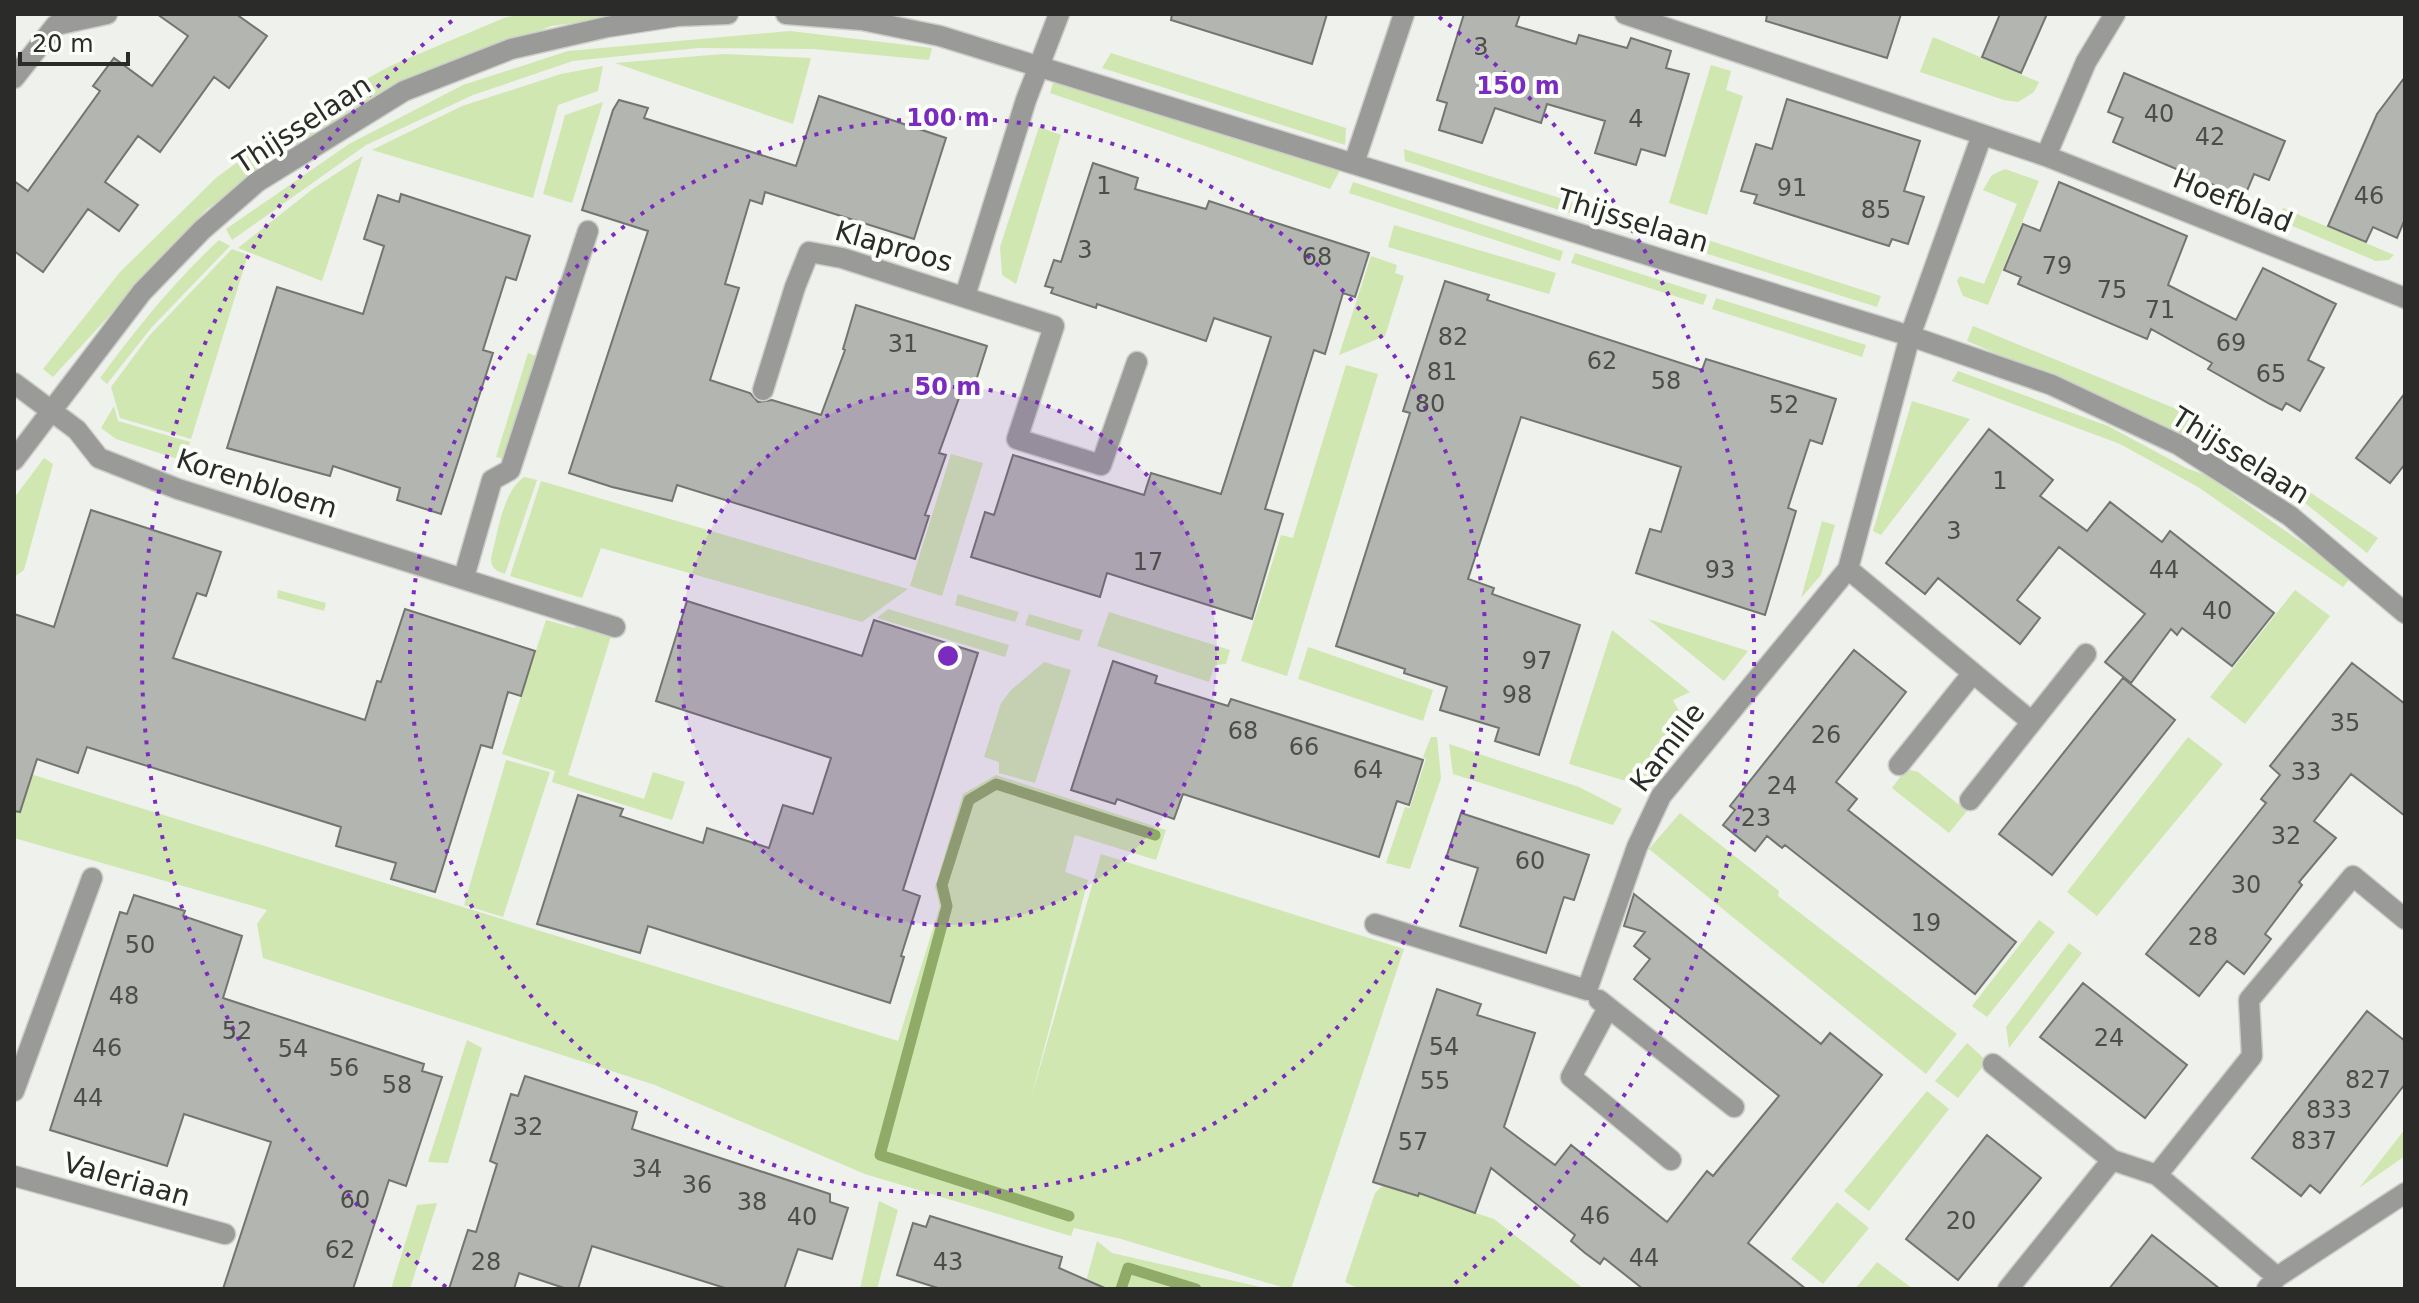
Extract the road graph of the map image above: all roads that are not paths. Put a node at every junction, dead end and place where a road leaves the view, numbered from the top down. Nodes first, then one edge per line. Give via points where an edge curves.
1 (107, 14) edge
2 (728, 14) edge
3 (786, 14) edge
4 (1059, 14) edge
5 (1404, 14) edge
6 (1625, 14) edge
7 (2115, 14) edge
8 (1666, 20) edge
9 (1039, 66) junction
10 (14, 78) edge
11 (1982, 135) junction
12 (2046, 156) junction
13 (1354, 163) junction
14 (588, 231) dead end
15 (2403, 292) edge
16 (965, 296) junction
17 (1910, 336) junction
18 (1137, 362) dead end
19 (14, 383) edge
20 (763, 390) dead end
21 (50, 411) junction
22 (14, 460) edge
23 (1848, 569) junction
24 (464, 577) junction
25 (2405, 613) edge
26 (615, 627) dead end
27 (2086, 654) dead end
28 (1973, 673) junction
29 (2032, 722) junction
30 (1899, 765) dead end
31 (1970, 800) dead end
32 (92, 878) dead end
33 (2405, 919) edge
34 (1375, 924) dead end
35 (1587, 990) junction
36 (1608, 1008) junction
37 (1993, 1064) dead end
38 (18, 1065) edge
39 (14, 1091) edge
40 (1734, 1107) dead end
41 (1671, 1160) dead end
42 (2112, 1160) junction
43 (2157, 1175) junction
44 (14, 1176) edge
45 (2405, 1193) edge
46 (225, 1234) dead end
47 (2272, 1283) edge
48 (2008, 1289) edge

1 - 10 street via 56,25
2 - 21 street, Thijsselaan via 622,25 511,49 404,91 257,182 202,230 142,292
3 - 9 street, Thijsselaan via 862,20 940,36
4 - 9 street, Klaproos
5 - 13 street
6 - 8 street, Hoefblad
7 - 12 street via 2086,62
8 - 11 street, Hoefblad
9 - 13 street, Thijsselaan
9 - 16 street, Klaproos
11 - 12 street, Hoefblad
11 - 17 street
12 - 15 street, Hoefblad
13 - 17 street, Thijsselaan
14 - 24 street via 510,470 492,480
16 - 18 street, Klaproos via 1054,326 1017,439 1101,465
16 - 20 street, Klaproos via 809,252
17 - 23 street, Kamille
17 - 25 street, Thijsselaan via 2052,385 2179,445 2290,516
19 - 21 street, Korenbloem
21 - 22 street, Thijsselaan
21 - 24 street, Korenbloem via 77,430 99,458 178,489
23 - 28 street
23 - 35 street, Kamille via 1661,796 1637,847
24 - 26 street, Korenbloem
27 - 29 street
28 - 29 street
28 - 30 street
29 - 31 street
32 - 38 street
33 - 43 street via 2353,876 2249,1000 2252,1056
34 - 35 street
35 - 36 street
36 - 40 street
36 - 41 street via 1571,1077
37 - 42 street
38 - 39 street
42 - 43 street
42 - 48 street
43 - 47 street
44 - 46 street, Valeriaan
45 - 47 street

